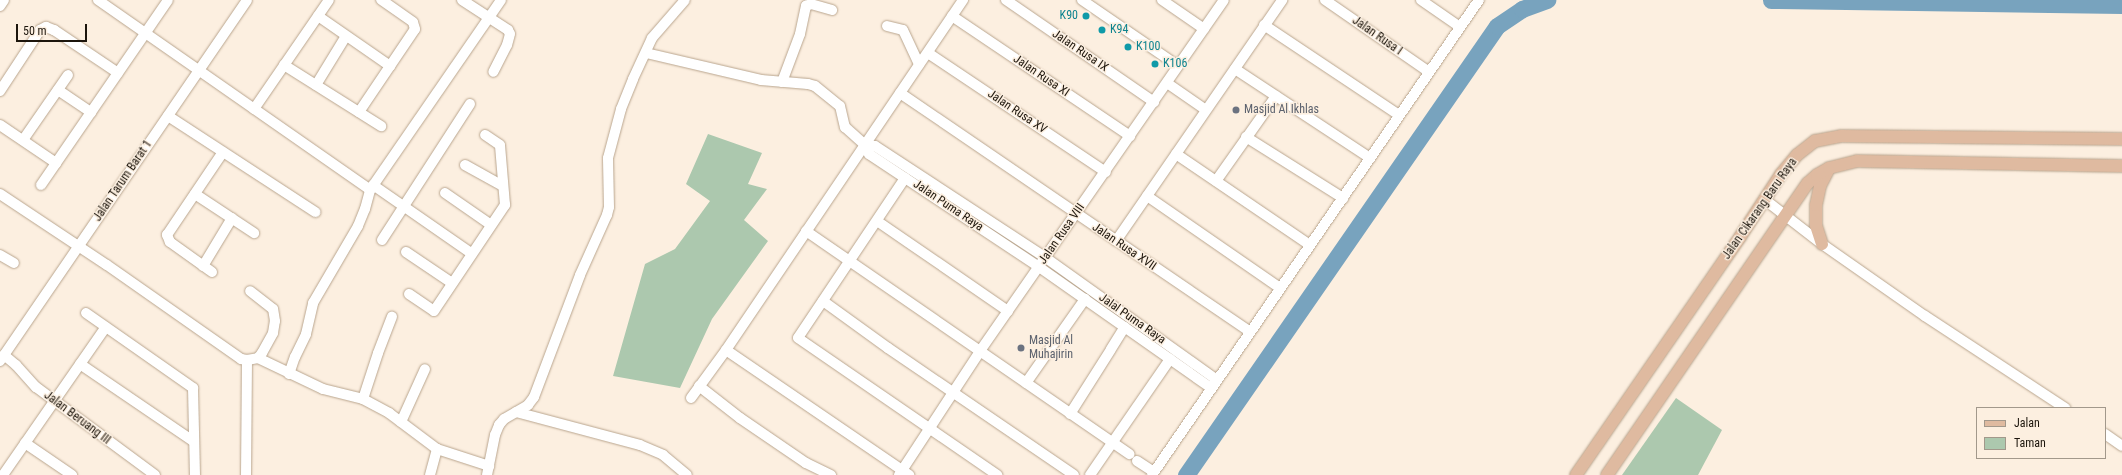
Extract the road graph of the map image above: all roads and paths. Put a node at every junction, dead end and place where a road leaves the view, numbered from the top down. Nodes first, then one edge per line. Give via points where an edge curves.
1 (98, 0) edge
2 (168, 0) edge
3 (247, 0) edge
4 (329, 0) edge
5 (381, 0) edge
6 (462, 0) edge
7 (501, 0) edge
8 (685, 0) edge
9 (963, 0) edge
10 (1006, 0) edge
11 (1082, 0) edge
12 (1162, 0) edge
13 (1224, 0) edge
14 (1282, 0) edge
15 (1325, 0) edge
16 (1421, 0) edge
17 (1479, 0) edge
18 (832, 10) dead end
19 (318, 16) junction
20 (952, 16) junction
21 (487, 18) junction
22 (1264, 25) junction
23 (887, 26) dead end
24 (1460, 27) junction
25 (1204, 29) junction
26 (146, 33) junction
27 (346, 36) junction
28 (928, 52) junction
29 (646, 53) junction
30 (284, 65) junction
31 (919, 65) junction
32 (390, 66) junction
33 (1178, 66) junction
34 (1234, 69) junction
35 (199, 70) junction
36 (493, 72) dead end
37 (1429, 72) junction
38 (118, 73) junction
39 (68, 75) dead end
40 (782, 82) junction
41 (1167, 83) junction
42 (316, 85) junction
43 (0, 90) edge
44 (58, 90) junction
45 (900, 93) junction
46 (1276, 96) junction
47 (1154, 102) junction
48 (470, 104) dead end
49 (254, 109) junction
50 (1206, 110) junction
51 (91, 112) junction
52 (359, 112) junction
53 (1400, 115) junction
54 (168, 116) junction
55 (0, 125) edge
56 (381, 126) dead end
57 (485, 135) dead end
58 (1130, 136) junction
59 (1246, 137) junction
60 (2122, 139) edge
61 (23, 140) junction
62 (865, 145) junction
63 (223, 152) junction
64 (1176, 154) junction
65 (1370, 158) junction
66 (56, 163) junction
67 (465, 165) dead end
68 (2122, 166) edge
69 (1829, 168) junction
70 (1106, 172) junction
71 (905, 178) junction
72 (1216, 181) junction
73 (41, 185) dead end
74 (503, 186) junction
75 (372, 188) junction
76 (445, 193) dead end
77 (0, 194) edge
78 (195, 194) junction
79 (1147, 196) junction
80 (1342, 198) junction
81 (1764, 199) junction
82 (404, 206) junction
83 (315, 212) dead end
84 (1077, 214) junction
85 (1786, 215) junction
86 (232, 218) junction
87 (877, 221) junction
88 (491, 224) junction
89 (806, 231) junction
90 (254, 233) dead end
91 (382, 240) dead end
92 (1116, 241) junction
93 (1822, 244) junction
94 (1310, 245) junction
95 (79, 246) junction
96 (406, 252) dead end
97 (471, 253) junction
98 (0, 255) edge
99 (1046, 258) junction
100 (849, 261) junction
101 (14, 263) dead end
102 (203, 266) junction
103 (1039, 267) junction
104 (212, 272) dead end
105 (452, 283) junction
106 (1280, 288) junction
107 (250, 291) dead end
108 (409, 294) dead end
109 (1085, 299) junction
110 (823, 301) junction
111 (1008, 311) junction
112 (86, 313) dead end
113 (392, 317) dead end
114 (106, 327) junction
115 (1125, 327) junction
116 (1250, 332) junction
117 (726, 350) junction
118 (980, 351) junction
119 (2, 358) edge
120 (258, 358) junction
121 (1170, 359) junction
122 (246, 360) junction
123 (80, 364) junction
124 (425, 369) dead end
125 (282, 370) junction
126 (1026, 383) junction
127 (1214, 384) junction
128 (699, 386) junction
129 (954, 392) junction
130 (691, 398) dead end
131 (363, 399) junction
132 (54, 401) junction
133 (2063, 407) edge
134 (516, 412) junction
135 (1070, 414) junction
136 (401, 422) junction
137 (929, 429) junction
138 (2106, 435) edge
139 (193, 441) junction
140 (1111, 442) junction
141 (25, 443) junction
142 (2122, 446) edge
143 (437, 449) junction
144 (488, 471) edge
145 (1153, 473) edge
146 (904, 474) edge
147 (3, 475) edge
148 (72, 475) edge
149 (155, 475) edge
150 (194, 475) edge
151 (246, 475) edge
152 (430, 475) edge
153 (687, 475) edge
154 (831, 475) edge
155 (997, 475) edge
156 (1074, 475) edge
157 (1090, 475) edge
158 (1576, 475) edge
159 (1607, 475) edge

1 - 26 street
2 - 26 street
3 - 35 street, Jalan Tarum Barat 1
4 - 19 street
5 - 32 street via 413,22 415,29
6 - 21 street
7 - 21 street
8 - 29 street via 655,34
9 - 20 street
10 - 47 street, Jalan Rusa IX
11 - 33 street
12 - 25 street
13 - 25 street, Jalan Rusa VIII
14 - 22 street
15 - 37 street, Jalan Rusa I
16 - 24 street
17 - 24 street
18 - 40 street via 811,4 806,6 800,34
19 - 27 street
19 - 30 street
20 - 28 street
20 - 58 street, Jalan Rusa XI
21 - 36 street via 508,30 510,34
21 - 75 street
22 - 34 street
22 - 53 street
23 - 31 street via 903,30
24 - 37 street
25 - 33 street, Jalan Rusa VIII
26 - 35 street
26 - 38 street
27 - 32 street
27 - 42 street
28 - 31 street
28 - 70 street, Jalan Rusa XV
29 - 40 street via 761,80
29 - 134 street via 621,109 611,143 608,158 607,215 580,275 534,397 528,405
30 - 42 street
30 - 49 street
31 - 45 street
32 - 52 street
33 - 41 street, Jalan Rusa VIII
34 - 46 street
34 - 50 street
35 - 49 street
35 - 54 street, Jalan Tarum Barat 1
37 - 53 street
38 - 43 street via 46,27 40,30
38 - 51 street
39 - 44 street
40 - 62 street via 815,86 840,106 844,127
41 - 47 street, Jalan Rusa VIII
41 - 50 street
42 - 52 street
44 - 51 street
44 - 61 street
45 - 62 street
45 - 84 street, Jalan Rusa XVII
46 - 59 street
46 - 65 street
47 - 58 street, Jalan Rusa VIII
48 - 82 street
49 - 75 street
50 - 64 street
51 - 66 street
52 - 56 street
53 - 65 street
54 - 63 street
54 - 95 street, Jalan Tarum Barat 1
55 - 61 street
57 - 74 street via 500,145
58 - 70 street, Jalan Rusa VIII
59 - 72 street
59 - 80 street
60 - 81 main road, Jalan Cikarang Baru Raya via 1841,136 1815,141 1797,155
61 - 66 street
62 - 71 street, Jalan Puma Raya via 869,154
62 - 89 street
62 - 99 street, Jalan Puma Raya via 875,146
63 - 78 street
63 - 83 street
64 - 72 street
64 - 79 street
65 - 80 street
66 - 73 street
67 - 74 street
68 - 69 main road, Jalan Cikarang Baru Raya via 1857,161
69 - 85 main road, Jalan Cikarang Baru Raya via 1808,183
69 - 93 main road via 1820,186 1816,205 1816,225
70 - 84 street, Jalan Rusa VIII
71 - 87 street
71 - 103 street, Jalan Puma Raya
72 - 94 street
74 - 88 street via 505,205
75 - 82 street
75 - 125 street via 358,226 313,302 306,334 295,357
76 - 88 street
77 - 95 street
78 - 86 street
78 - 102 street via 167,237 170,242
79 - 92 street
79 - 106 street
80 - 94 street
81 - 85 street
81 - 158 main road, Jalan Cikarang Baru Raya
82 - 91 street
82 - 97 street
84 - 92 street, Jalan Rusa XVII
84 - 99 street, Jalan Rusa VIII
85 - 93 street
85 - 159 main road, Jalan Cikarang Baru Raya
86 - 90 street
86 - 102 street
87 - 100 street
87 - 111 street
88 - 97 street
89 - 100 street
89 - 117 street
92 - 116 street, Jalan Rusa XVII
93 - 133 street via 1925,316
94 - 106 street
95 - 119 street, Jalan Tarum Barat 1
95 - 122 street
96 - 105 street
97 - 105 street
98 - 101 street
99 - 103 street, Jalan Rusa VIII
99 - 127 street, Jalal Puma Raya
100 - 110 street
100 - 118 street
102 - 104 street
103 - 109 street, Jalan Puma Raya
103 - 111 street, Jalan Rusa VIII
105 - 108 street via 434,311
106 - 116 street
107 - 120 street via 273,309 275,314 273,333
109 - 115 street, Jalan Puma Raya
109 - 126 street
110 - 129 street
110 - 137 street via 798,339
111 - 118 street, Jalan Rusa VIII
112 - 114 street
113 - 131 street
114 - 123 street
114 - 139 street via 193,388
115 - 121 street, Jalan Puma Raya
115 - 135 street
116 - 127 street
117 - 128 street
117 - 146 street
118 - 126 street
118 - 129 street, Jalan Rusa VIII
119 - 132 street, Jalan Beruang III via 16,365 36,387
120 - 122 street
120 - 125 street
121 - 127 street, Jalan Puma Raya
121 - 140 street
122 - 151 street
123 - 132 street
123 - 139 street
124 - 136 street
125 - 131 street via 323,389
126 - 135 street
127 - 145 street
128 - 130 street
128 - 154 street via 740,418 806,462
129 - 137 street, Jalan Rusa VIII
129 - 156 street
131 - 136 street
132 - 141 street
132 - 149 street, Jalan Beruang III
134 - 144 street via 499,425
134 - 153 street via 640,445 663,455
135 - 140 street
136 - 143 street
137 - 146 street, Jalan Rusa VIII
137 - 155 street
138 - 142 street
139 - 150 street
140 - 145 street
140 - 157 street
141 - 147 street
141 - 148 street
143 - 144 street
143 - 152 street

